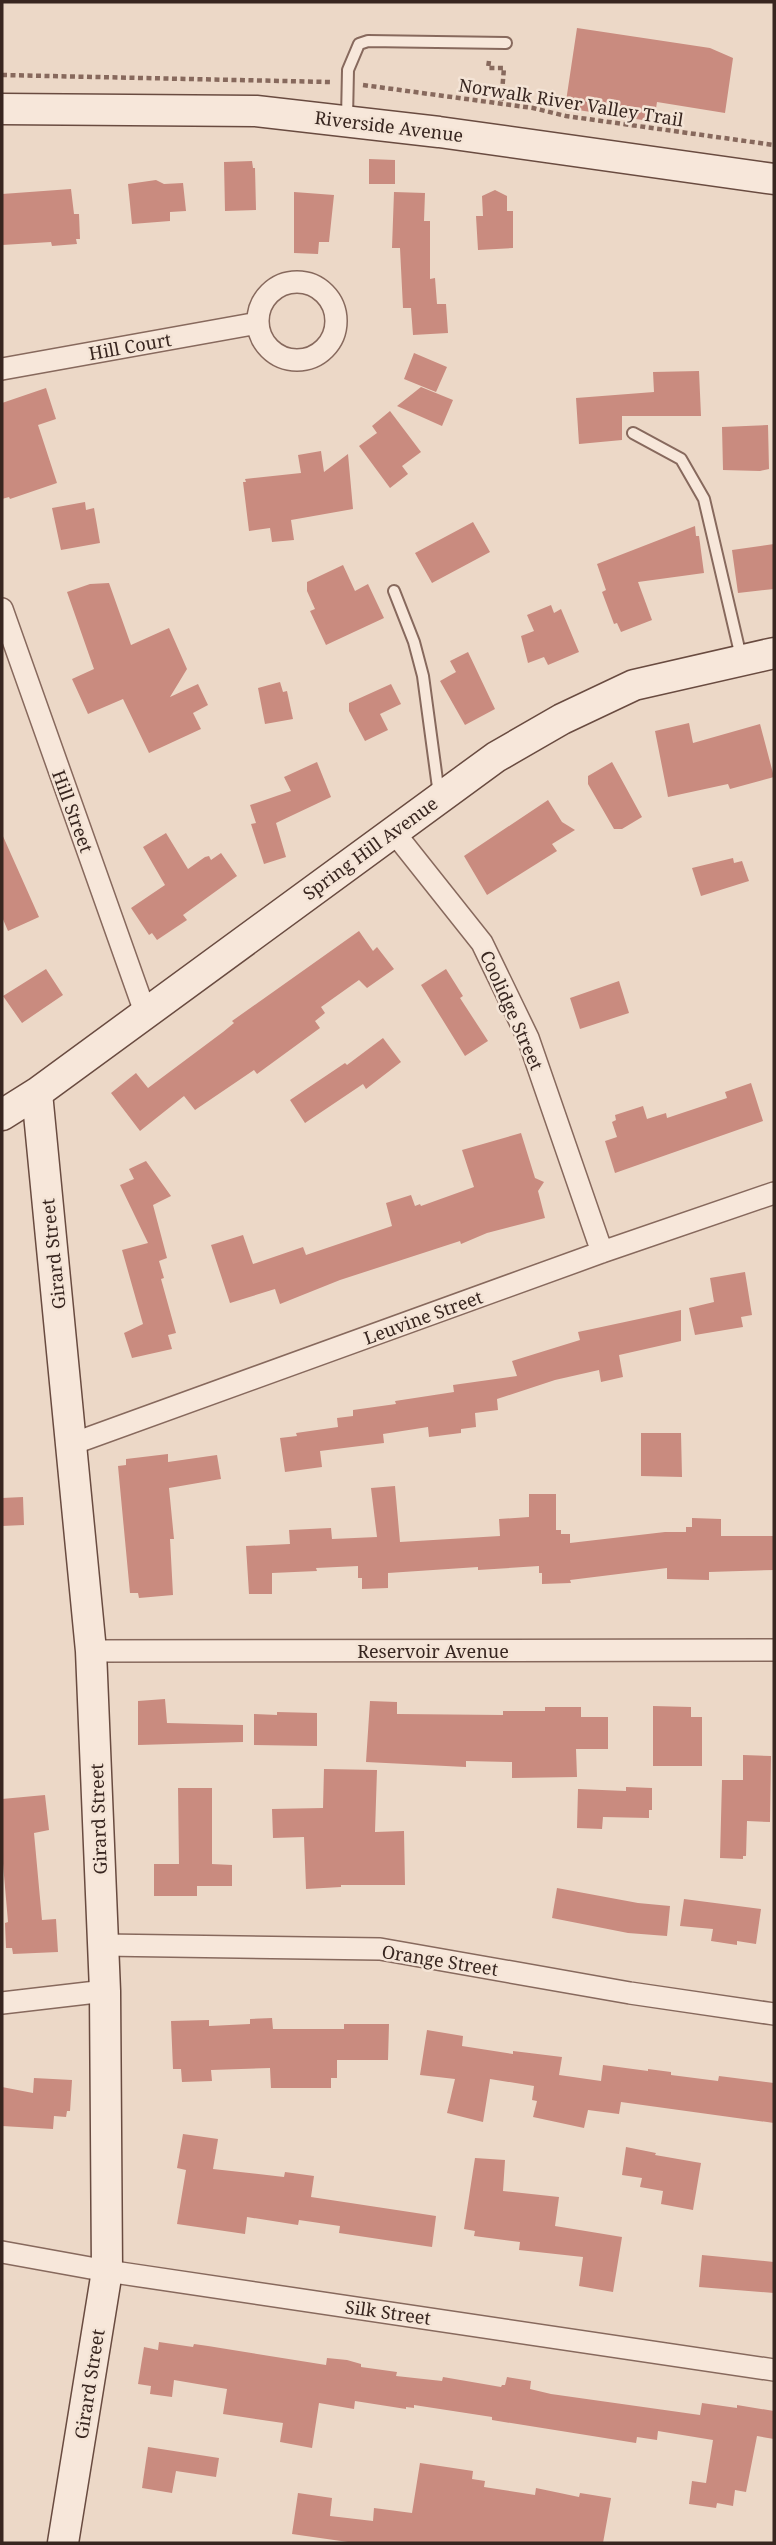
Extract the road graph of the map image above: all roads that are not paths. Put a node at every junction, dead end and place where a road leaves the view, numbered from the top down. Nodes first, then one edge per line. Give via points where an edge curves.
1 (506, 43) dead end
2 (2, 109) edge
3 (347, 121) junction
4 (774, 178) edge
5 (258, 323) dead end
6 (2, 369) edge
7 (633, 433) dead end
8 (394, 591) dead end
9 (2, 609) edge
10 (774, 653) edge
11 (741, 660) junction
12 (439, 798) junction
13 (393, 831) junction
14 (145, 1012) junction
15 (37, 1093) junction
16 (2, 1115) edge
17 (774, 1193) edge
18 (601, 1252) junction
19 (72, 1444) junction
20 (774, 1650) edge
21 (91, 1651) junction
22 (103, 1945) junction
23 (105, 1991) junction
24 (2, 2003) edge
25 (774, 2014) edge
26 (2, 2252) edge
27 (107, 2271) junction
28 (774, 2370) edge
29 (62, 2543) edge

1 - 3 lane via 359,44 348,70
2 - 3 street, Riverside Avenue via 256,111
3 - 4 street, Riverside Avenue
5 - 6 street, Hill Court
7 - 11 lane via 681,459 704,499
8 - 12 lane via 423,676
9 - 14 street, Hill Street
10 - 11 street, Spring Hill Avenue
11 - 12 street, Spring Hill Avenue via 634,685 496,757
12 - 13 street, Spring Hill Avenue
13 - 14 street, Spring Hill Avenue
13 - 18 street, Coolidge Street via 482,943 528,1038
14 - 15 street, Spring Hill Avenue
15 - 16 street, Spring Hill Avenue
15 - 19 street, Girard Street
17 - 18 street, Leuvine Street
18 - 19 street, Leuvine Street
19 - 21 street, Girard Street
20 - 21 street, Reservoir Avenue
21 - 22 street, Girard Street
22 - 23 street, Girard Street
22 - 25 street, Orange Street via 380,1949
23 - 24 street
23 - 27 street, Girard Street
26 - 27 street, Silk Street
27 - 28 street, Silk Street
27 - 29 street, Girard Street

